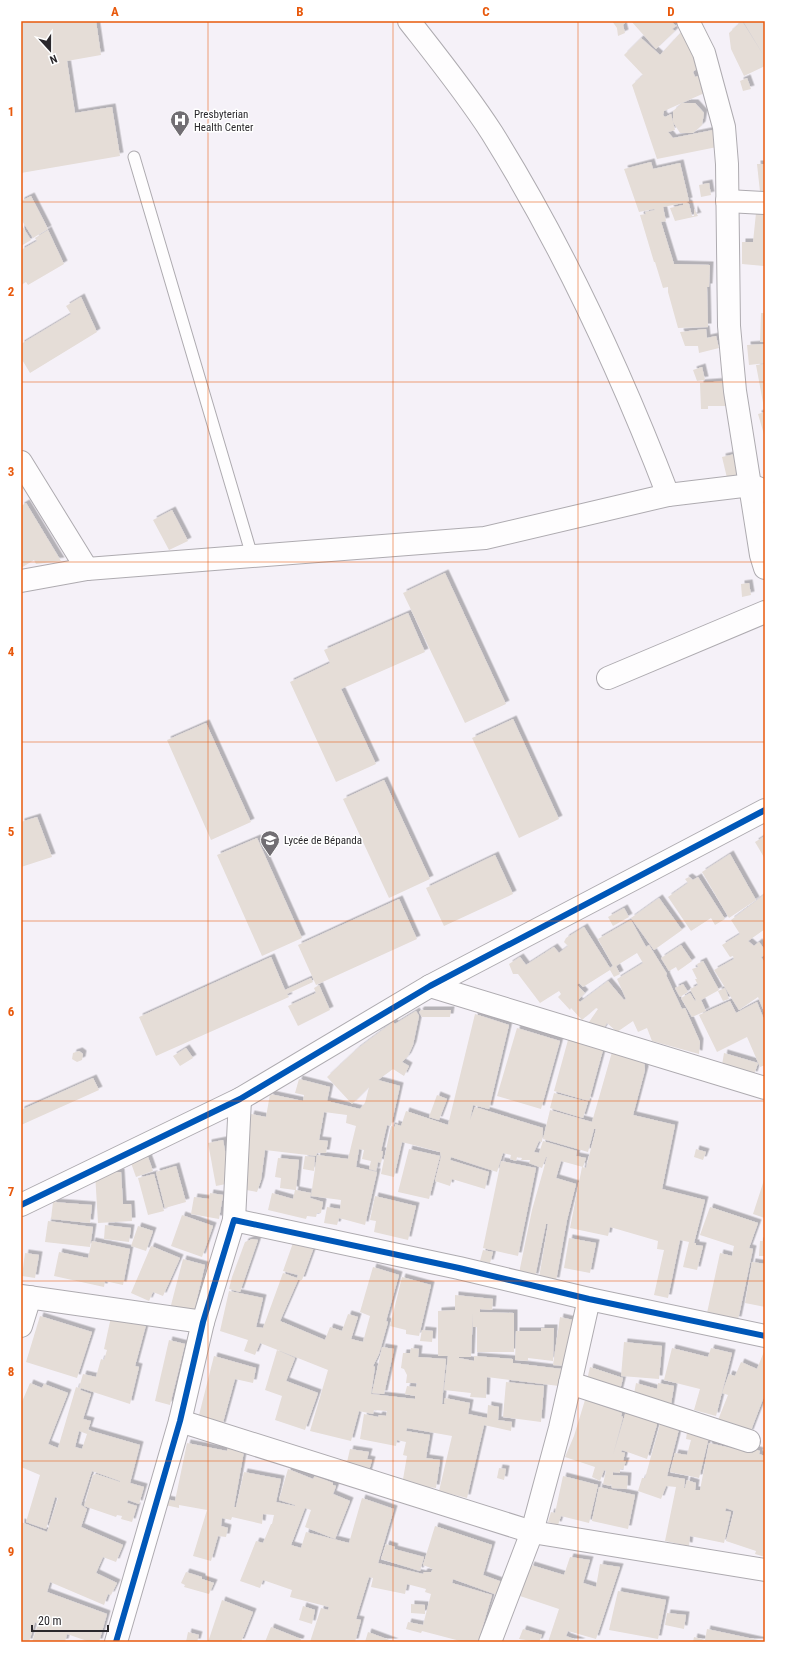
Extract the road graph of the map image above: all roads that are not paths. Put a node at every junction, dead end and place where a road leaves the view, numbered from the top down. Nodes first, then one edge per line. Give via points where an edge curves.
1 (409, 21) edge
2 (688, 21) edge
3 (134, 157) dead end
4 (727, 201) junction
5 (765, 203) edge
6 (21, 462) edge
7 (758, 488) edge
8 (668, 495) junction
9 (252, 556) junction
10 (765, 568) edge
11 (88, 570) junction
12 (21, 580) edge
13 (765, 612) edge
14 (608, 678) dead end
15 (765, 810) edge
16 (430, 986) junction
17 (765, 1088) edge
18 (240, 1099) junction
19 (21, 1205) edge
20 (234, 1220) junction
21 (25, 1297) edge
22 (589, 1299) junction
23 (203, 1322) junction
24 (21, 1326) edge
25 (765, 1336) edge
26 (570, 1383) junction
27 (180, 1421) junction
28 (749, 1440) dead end
29 (532, 1532) junction
30 (765, 1570) edge
31 (118, 1642) edge
32 (490, 1642) edge

1 - 8 street via 453,77 524,186 600,334 641,424
2 - 4 street via 704,53 724,127
3 - 9 lane
4 - 5 street
4 - 7 street via 729,326 735,391
6 - 11 street
7 - 8 street
7 - 10 street
8 - 9 street via 485,538
9 - 11 street
11 - 12 street
13 - 14 street
15 - 16 street
16 - 17 street
16 - 18 street
18 - 19 street
18 - 20 street
20 - 22 street via 459,1268
20 - 23 street
21 - 23 street
21 - 24 street
22 - 25 street
22 - 26 street
23 - 27 street
26 - 28 street
26 - 29 street
27 - 29 street
27 - 31 street
29 - 30 street
29 - 32 street

